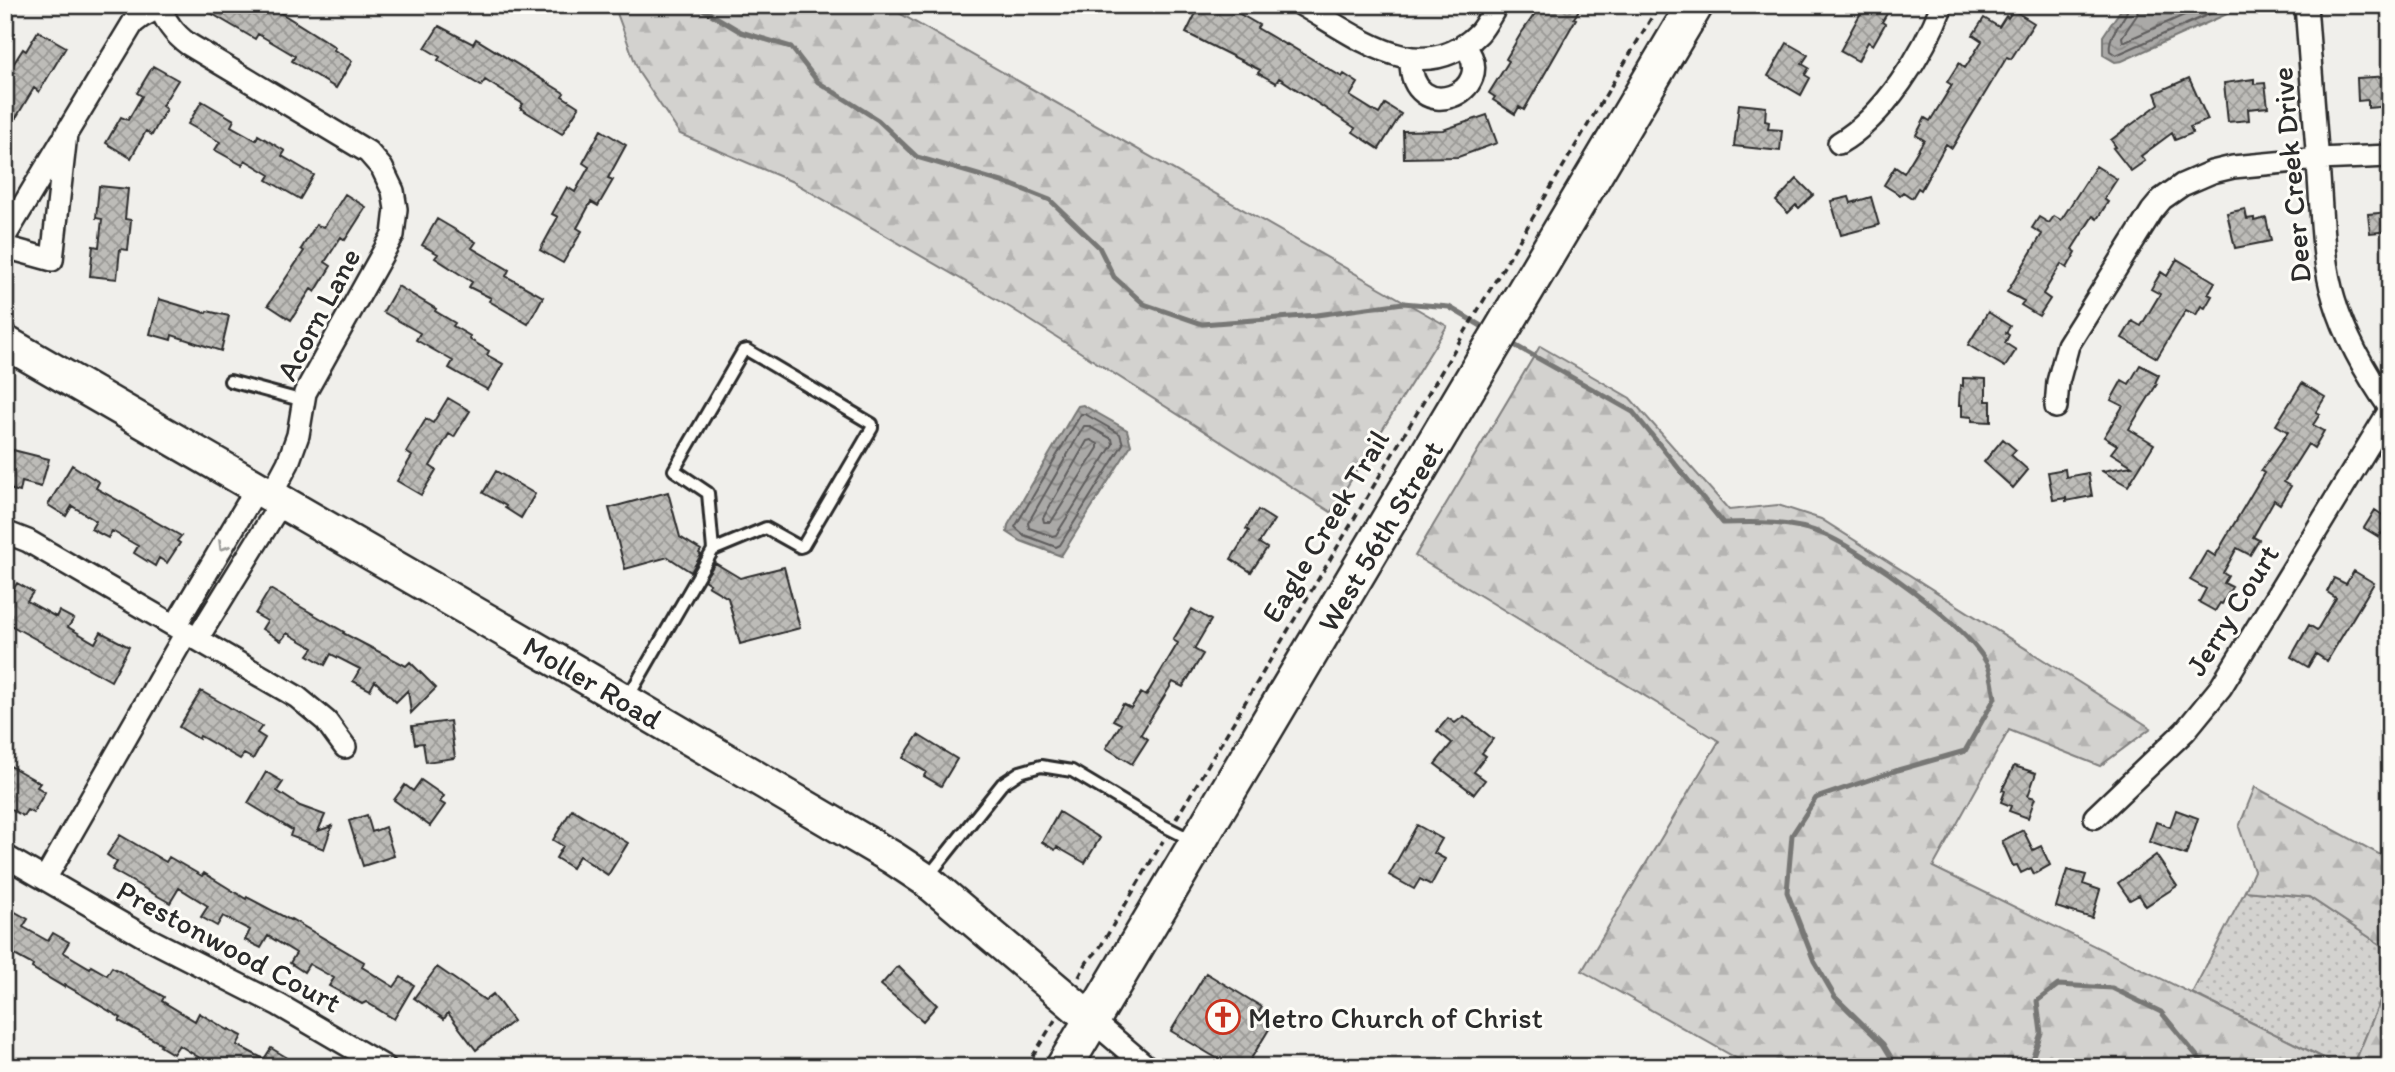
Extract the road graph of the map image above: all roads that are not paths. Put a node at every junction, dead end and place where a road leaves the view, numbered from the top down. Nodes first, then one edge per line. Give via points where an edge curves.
1 (1302, 5) edge
2 (1497, 5) edge
3 (1695, 5) edge
4 (1941, 5) edge
5 (2306, 5) edge
6 (159, 6) edge
7 (1464, 45) junction
8 (1411, 58) junction
9 (66, 134) junction
10 (1839, 143) dead end
11 (2390, 156) edge
12 (2318, 159) junction
13 (5, 236) edge
14 (5, 247) edge
15 (5, 342) edge
16 (230, 381) dead end
17 (304, 401) junction
18 (2056, 407) dead end
19 (2390, 409) edge
20 (270, 495) junction
21 (5, 532) edge
22 (713, 550) junction
23 (186, 633) junction
24 (626, 701) junction
25 (345, 747) dead end
26 (2095, 817) dead end
27 (1184, 836) junction
28 (5, 856) edge
29 (45, 878) junction
30 (926, 880) junction
31 (1080, 1009) junction
32 (385, 1067) edge
33 (1064, 1067) edge
34 (1147, 1067) edge

1 - 8 street via 1381,50
2 - 7 street via 1480,32
3 - 27 main road, West 56th Street via 1508,289
4 - 10 street via 1931,31 1887,100 1864,127
5 - 12 street, Deer Creek Drive
6 - 9 street via 134,23
6 - 17 street, Acorn Lane via 173,32 188,44 359,146 377,161 390,183 395,200 393,235
7 - 8 street via 1442,56
7 - 8 street via 1473,62 1471,78 1464,90 1445,99 1416,86
9 - 13 street
9 - 14 street via 52,260
11 - 12 street
12 - 18 street via 2212,172 2162,199 2068,345
12 - 19 street, Deer Creek Drive via 2333,295 2363,368
15 - 20 street, Moller Road
16 - 17 lane
17 - 20 street, Acorn Lane via 288,463
19 - 26 street, Jerry Court via 2221,687 2185,731
20 - 23 street, Acorn Lane
20 - 24 street, Moller Road
21 - 23 street
22 - 22 lane via 708,493 674,470 743,351 872,424 803,547 766,528
22 - 24 lane
23 - 25 street via 297,697 326,721
23 - 29 street, Acorn Lane
24 - 30 street, Moller Road
27 - 30 lane via 1072,771 1041,766 1002,784
27 - 31 main road, West 56th Street
28 - 29 street, Prestonwood Court
29 - 32 street, Prestonwood Court
30 - 31 street, Moller Road
31 - 33 main road, West 56th Street
31 - 34 street, Moller Road

